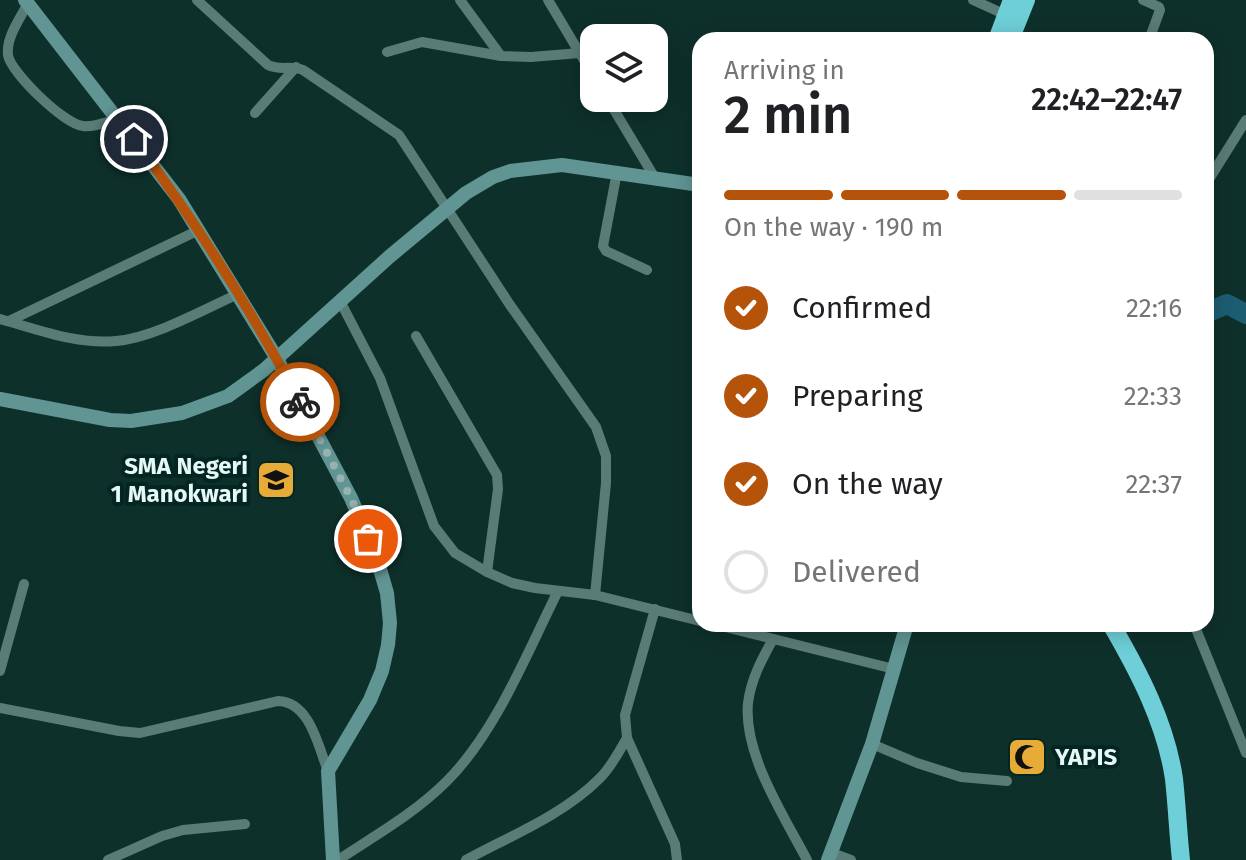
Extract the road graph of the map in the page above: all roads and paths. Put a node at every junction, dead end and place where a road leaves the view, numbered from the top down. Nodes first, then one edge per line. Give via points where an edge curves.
1 (197, 0) edge
2 (460, 0) edge
3 (973, 0) edge
4 (1026, 0) edge
5 (1143, 0) edge
6 (27, 2) edge
7 (546, 2) edge
8 (1009, 8) edge
9 (1000, 32) edge
10 (1013, 32) edge
11 (1152, 32) edge
12 (387, 52) dead end
13 (580, 53) joint
14 (501, 56) junction
15 (296, 67) junction
16 (615, 112) edge
17 (255, 113) dead end
18 (119, 119) junction
19 (1246, 120) edge
20 (1214, 171) edge
21 (617, 172) junction
22 (655, 178) junction
23 (692, 184) edge
24 (447, 208) junction
25 (199, 230) junction
26 (647, 270) dead end
27 (238, 294) junction
28 (340, 301) junction
29 (4, 320) edge
30 (416, 336) dead end
31 (276, 357) junction
32 (0, 399) edge
33 (487, 572) junction
34 (24, 584) dead end
35 (558, 591) junction
36 (595, 595) junction
37 (655, 609) junction
38 (692, 619) edge
39 (745, 632) edge
40 (905, 632) edge
41 (1103, 632) edge
42 (1115, 632) edge
43 (1197, 632) edge
44 (773, 639) junction
45 (894, 669) junction
46 (0, 671) edge
47 (0, 708) edge
48 (627, 738) junction
49 (872, 744) junction
50 (1246, 753) edge
51 (328, 771) junction
52 (1007, 781) dead end
53 (245, 824) dead end
54 (830, 856) edge
55 (108, 860) edge
56 (336, 860) edge
57 (466, 860) edge
58 (677, 860) edge
59 (807, 860) edge
60 (851, 860) edge
61 (1168, 860) edge
62 (1181, 860) edge

1 - 15 street via 268,65
2 - 14 street
3 - 8 street
4 - 10 highway
5 - 11 street via 1160,9
6 - 18 street
6 - 18 street via 9,39 13,68 67,121 84,127
7 - 13 street
8 - 9 highway
12 - 14 street via 422,42
13 - 14 street
15 - 17 street
15 - 24 street via 392,129
16 - 22 street
18 - 25 street
19 - 20 street
21 - 22 street
21 - 24 street via 562,165 510,171
21 - 26 street via 603,246
22 - 23 street
24 - 28 street
24 - 36 street via 602,440 606,483
25 - 27 street
25 - 29 street
27 - 29 street via 115,341 71,338
27 - 31 street
28 - 31 street
28 - 33 street via 380,378 434,526 455,553
30 - 33 street via 497,475
31 - 32 street via 228,396 153,419 110,420
31 - 51 street via 351,498 387,593 390,623 382,671
33 - 35 street via 512,583
34 - 46 street
35 - 36 street
35 - 56 street via 503,700 448,779 413,811
36 - 37 street
37 - 38 street
37 - 48 street via 625,715
39 - 44 street
40 - 45 street
41 - 61 highway via 1127,676 1158,759
42 - 62 highway via 1162,732 1173,778
43 - 50 street
44 - 45 street
44 - 59 street via 754,677 749,726 767,782
45 - 49 street
47 - 51 street via 140,733 289,701 309,723
48 - 57 street via 601,778 584,792
48 - 58 street via 675,844
49 - 52 street via 961,777
49 - 54 street
51 - 56 street
53 - 55 street via 183,830
54 - 60 street

